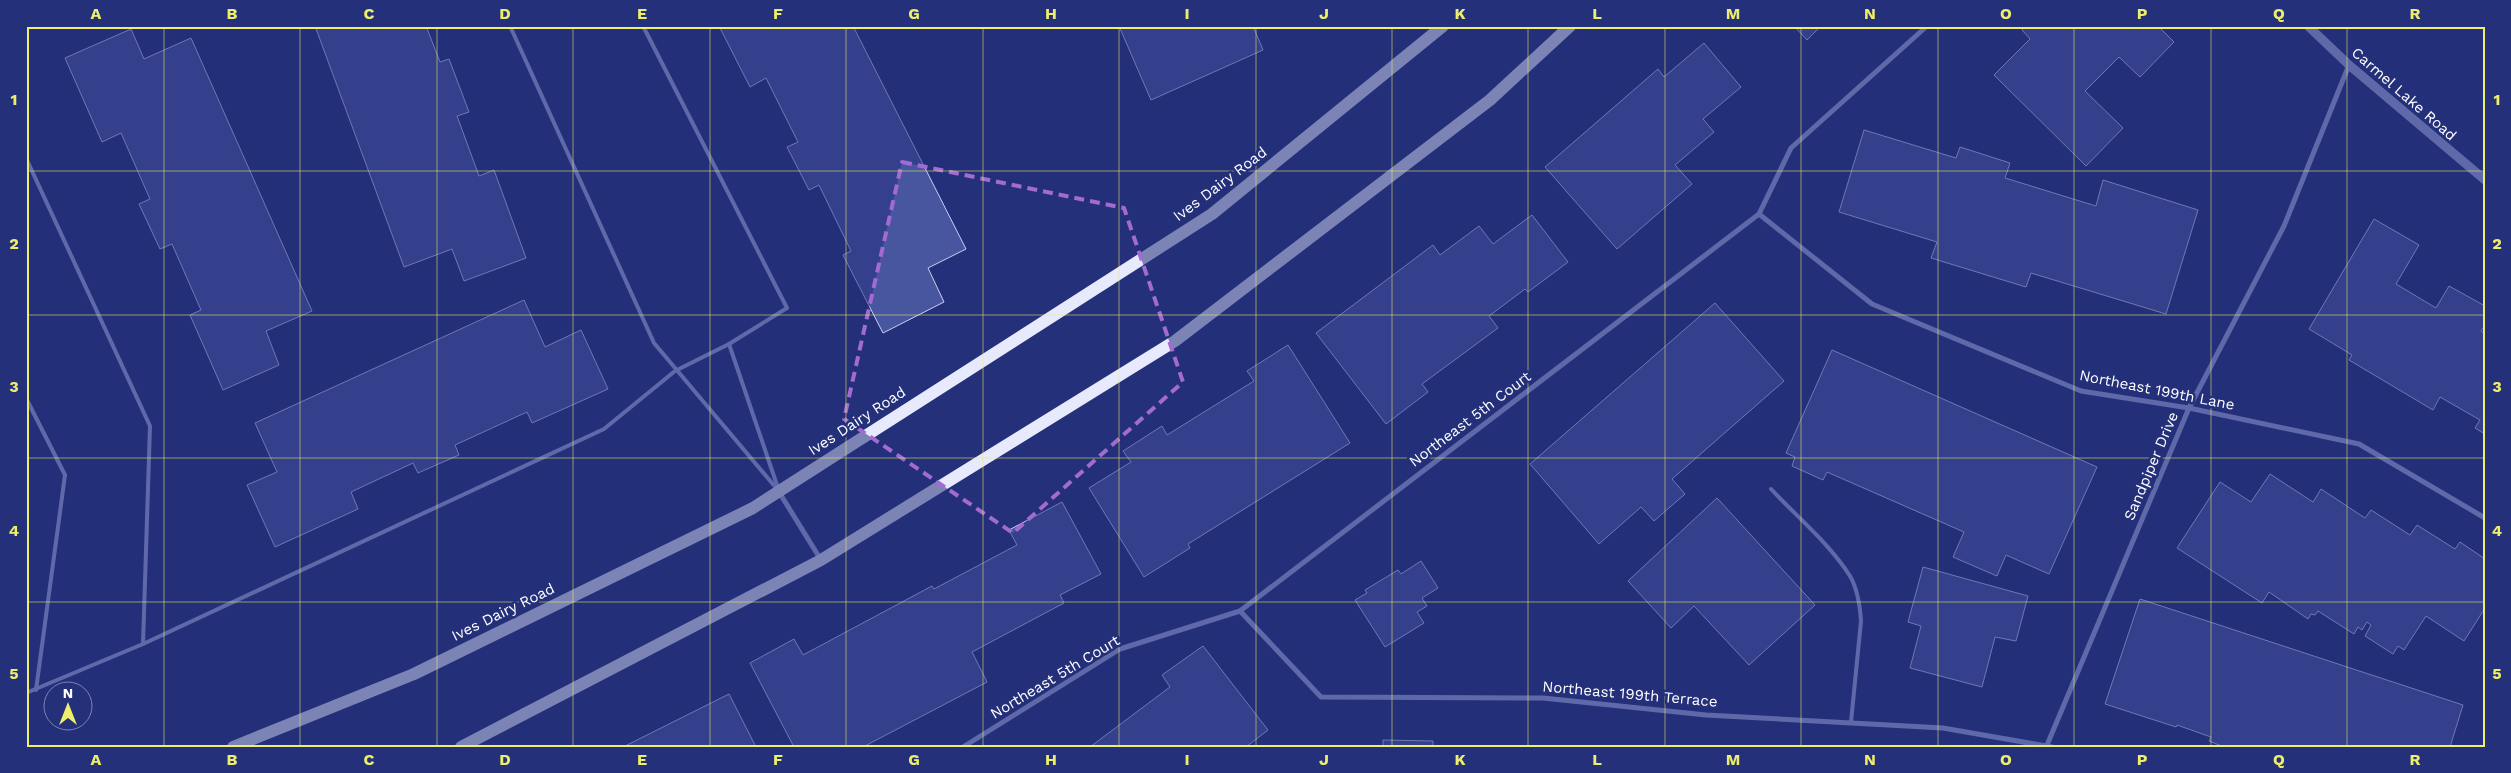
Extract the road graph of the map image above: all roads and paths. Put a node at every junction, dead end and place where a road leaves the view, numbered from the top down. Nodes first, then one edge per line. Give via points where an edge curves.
1 (510, 26) edge
2 (643, 26) edge
3 (1443, 26) edge
4 (1570, 26) edge
5 (1927, 26) edge
6 (2308, 26) edge
7 (2349, 65) junction
8 (26, 158) edge
9 (2485, 180) edge
10 (1760, 214) junction
11 (729, 344) junction
12 (675, 371) junction
13 (26, 398) edge
14 (2188, 408) junction
15 (1771, 489) dead end
16 (778, 490) junction
17 (2485, 518) edge
18 (821, 560) junction
19 (1240, 610) junction
20 (143, 644) junction
21 (36, 690) junction
22 (26, 693) edge
23 (1851, 722) junction
24 (2049, 746) edge
25 (233, 747) edge
26 (461, 747) edge
27 (963, 747) edge

1 - 12 lane via 654,343
2 - 11 lane via 788,308
3 - 16 main road, Ives Dairy Road via 1212,214
4 - 18 main road via 1490,100 1175,342
5 - 10 street, Northeast 5th Court via 1791,148
6 - 7 street, Carmel Lake Road
7 - 9 street, Carmel Lake Road
7 - 14 street, Sandpiper Drive via 2284,226
8 - 20 lane via 150,426
10 - 14 street, Northeast 199th Lane via 1872,304 2081,391
10 - 19 street, Northeast 5th Court
11 - 12 lane
11 - 16 lane
12 - 16 lane
12 - 20 lane via 604,429
13 - 21 lane via 65,475
14 - 17 street, Northeast 199th Lane via 2359,444
14 - 24 street, Sandpiper Drive
15 - 23 lane via 1850,577 1862,621
16 - 18 street
16 - 25 main road, Ives Dairy Road via 753,508 414,674
18 - 26 main road
19 - 23 street, Northeast 199th Terrace via 1321,697 1542,698 1706,714
19 - 27 street, Northeast 5th Court via 1120,649
20 - 21 lane
21 - 22 lane
23 - 24 street, Northeast 199th Terrace via 1943,728

